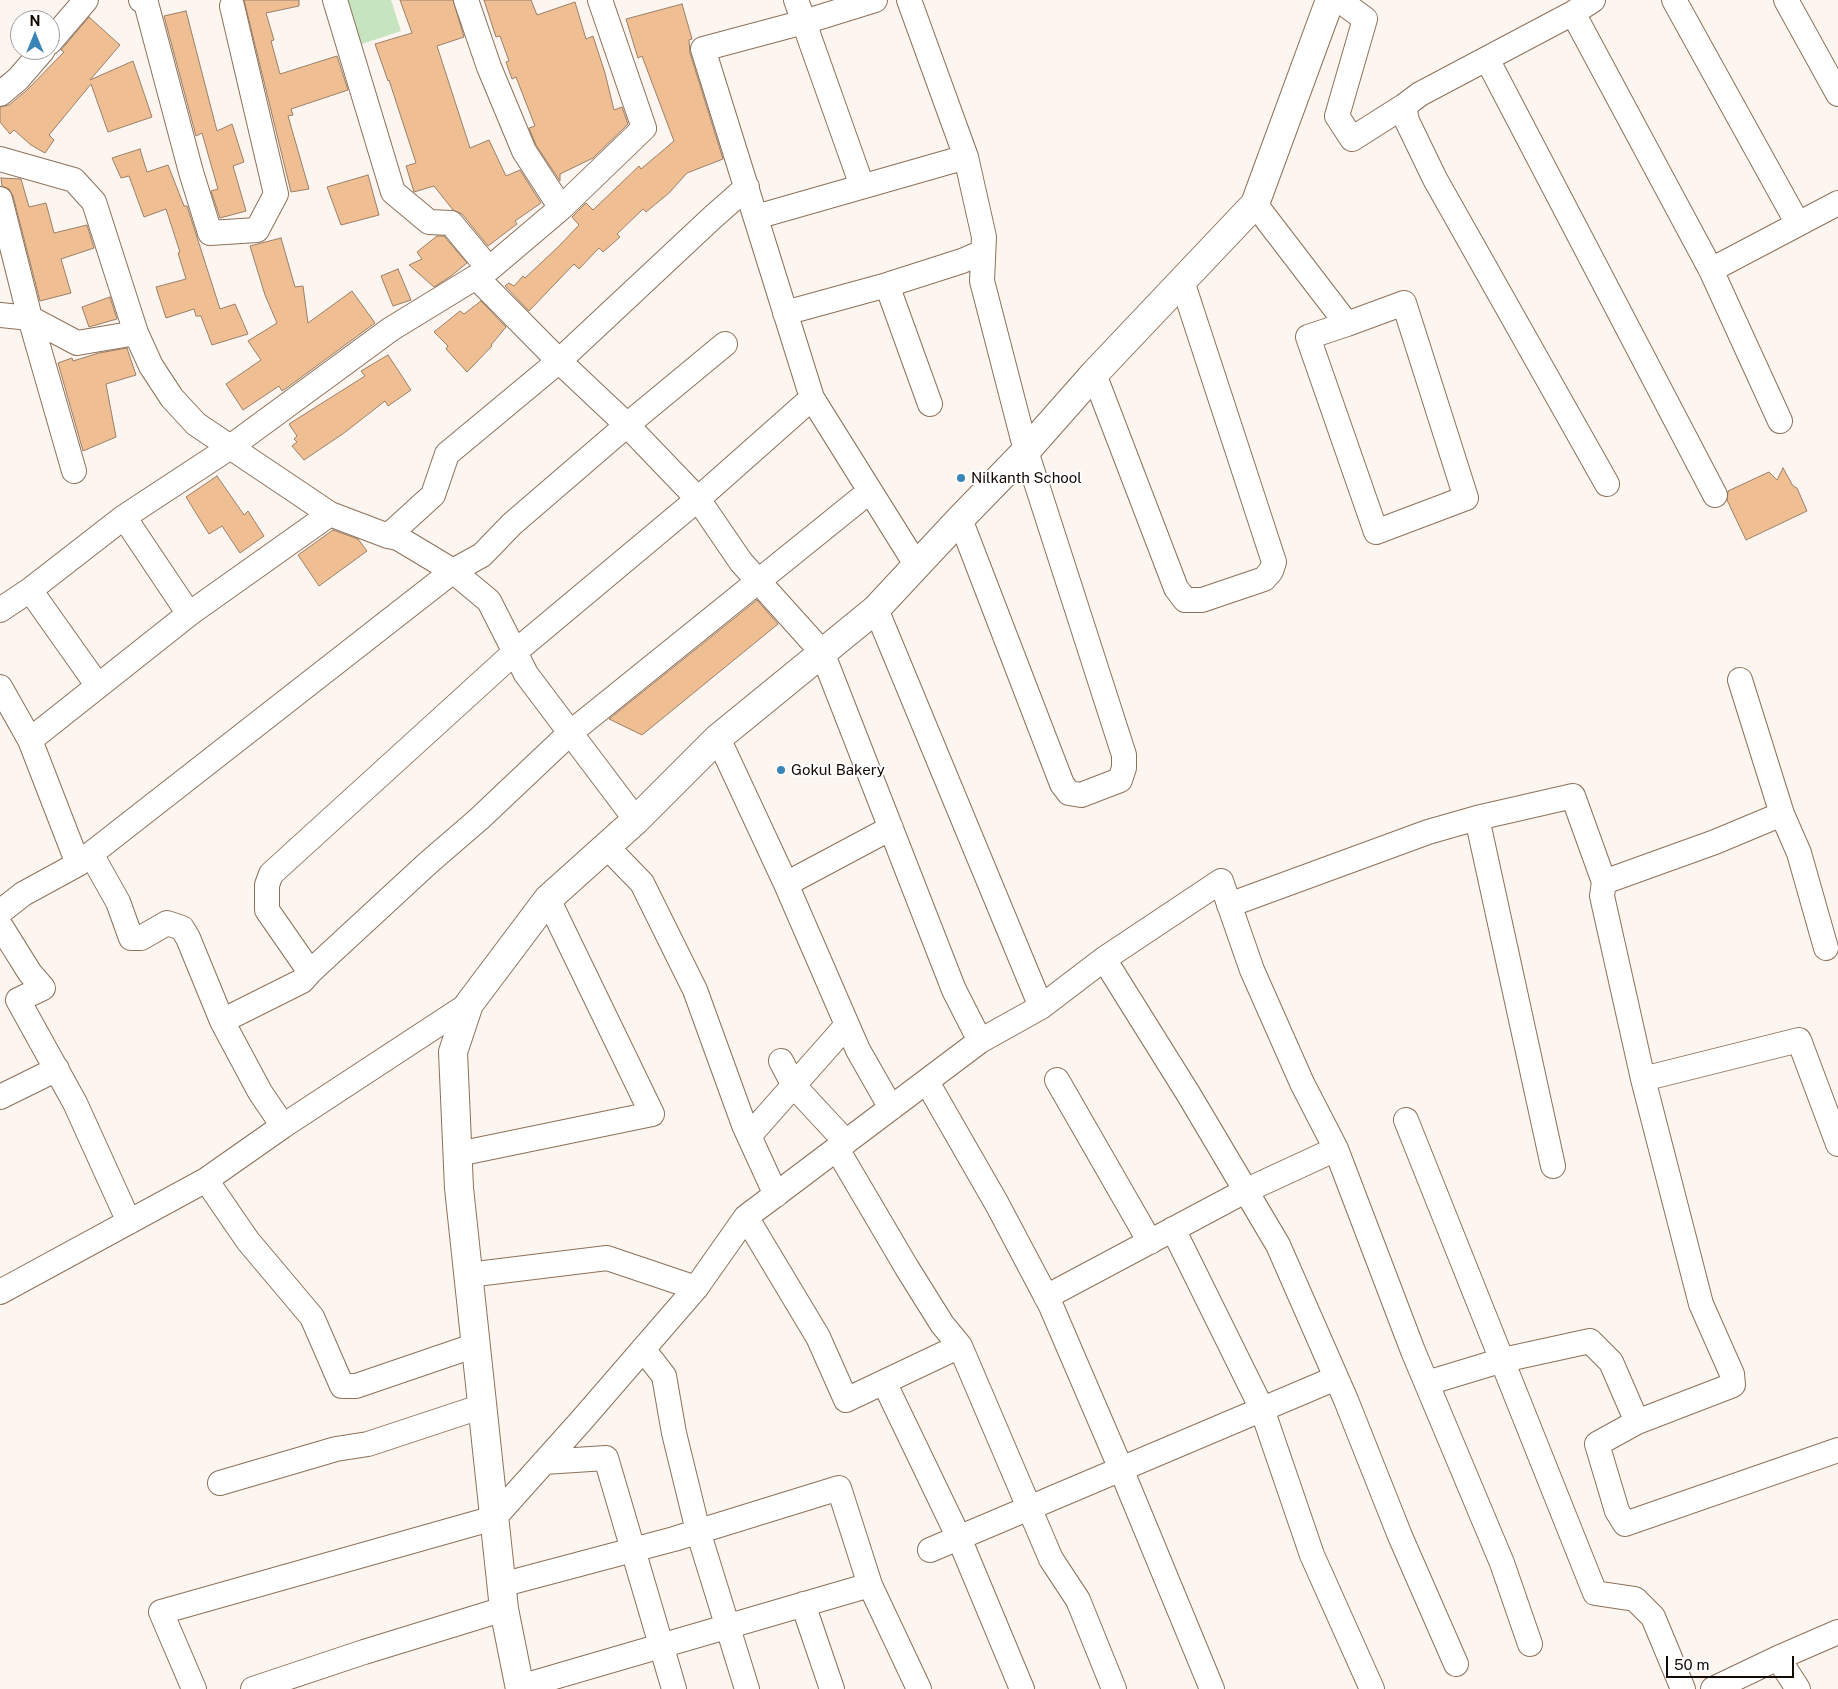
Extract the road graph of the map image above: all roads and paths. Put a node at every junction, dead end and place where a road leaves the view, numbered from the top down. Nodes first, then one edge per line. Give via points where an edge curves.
1 (86, 0) edge
2 (141, 0) edge
3 (335, 0) edge
4 (466, 0) edge
5 (600, 0) edge
6 (875, 0) edge
7 (909, 0) edge
8 (1330, 0) edge
9 (1340, 0) edge
10 (1593, 0) edge
11 (1674, 0) edge
12 (1786, 0) edge
13 (232, 6) dead end
14 (800, 11) edge
15 (1573, 13) junction
16 (60, 30) edge
17 (1487, 59) junction
18 (34, 60) edge
19 (0, 94) edge
20 (1838, 94) edge
21 (1404, 106) junction
22 (966, 157) junction
23 (0, 159) edge
24 (862, 186) junction
25 (747, 187) junction
26 (0, 199) edge
27 (1838, 203) edge
28 (1255, 204) junction
29 (561, 208) junction
30 (756, 217) junction
31 (1798, 224) junction
32 (983, 252) junction
33 (1711, 270) junction
34 (483, 273) junction
35 (1182, 281) junction
36 (887, 286) junction
37 (786, 313) junction
38 (0, 315) edge
39 (30, 318) junction
40 (1347, 324) junction
41 (136, 333) junction
42 (726, 344) dead end
43 (559, 361) junction
44 (1094, 374) junction
45 (812, 398) junction
46 (930, 404) dead end
47 (1780, 421) dead end
48 (627, 425) junction
49 (230, 448) junction
50 (1026, 451) junction
51 (74, 471) dead end
52 (1607, 484) dead end
53 (870, 491) junction
54 (1715, 495) dead end
55 (698, 499) junction
56 (330, 514) junction
57 (124, 518) junction
58 (960, 519) junction
59 (388, 536) junction
60 (917, 566) junction
61 (453, 571) junction
62 (758, 581) junction
63 (30, 590) junction
64 (876, 609) junction
65 (0, 610) edge
66 (189, 614) junction
67 (515, 652) junction
68 (822, 652) junction
69 (1740, 680) dead end
70 (98, 686) junction
71 (0, 688) edge
72 (570, 732) junction
73 (718, 738) junction
74 (30, 740) junction
75 (1782, 814) junction
76 (1477, 818) junction
77 (636, 820) junction
78 (891, 828) junction
79 (607, 847) junction
80 (85, 859) junction
81 (1604, 882) junction
82 (786, 884) junction
83 (548, 899) junction
84 (1229, 905) junction
85 (2, 907) edge
86 (1826, 948) dead end
87 (1104, 960) junction
88 (310, 972) junction
89 (9, 1004) edge
90 (470, 1004) junction
91 (1041, 1007) junction
92 (222, 1020) junction
93 (847, 1025) junction
94 (980, 1041) junction
95 (781, 1061) dead end
96 (56, 1069) junction
97 (1643, 1079) junction
98 (1057, 1080) dead end
99 (927, 1082) junction
100 (794, 1086) junction
101 (0, 1097) edge
102 (891, 1108) junction
103 (1406, 1120) dead end
104 (284, 1126) junction
105 (748, 1136) junction
106 (1838, 1144) edge
107 (842, 1145) junction
108 (1336, 1148) junction
109 (458, 1154) junction
110 (1553, 1166) dead end
111 (206, 1180) junction
112 (1245, 1191) junction
113 (776, 1195) junction
114 (746, 1217) junction
115 (129, 1222) junction
116 (1174, 1229) junction
117 (1150, 1242) junction
118 (468, 1275) junction
119 (696, 1288) junction
120 (0, 1292) edge
121 (1046, 1298) junction
122 (476, 1345) junction
123 (960, 1346) junction
124 (643, 1349) junction
125 (1502, 1360) junction
126 (1336, 1378) junction
127 (884, 1382) junction
128 (1427, 1382) junction
129 (483, 1406) junction
130 (1262, 1409) junction
131 (1638, 1422) junction
132 (1838, 1450) edge
133 (544, 1462) junction
134 (1121, 1469) junction
135 (220, 1483) dead end
136 (1029, 1508) junction
137 (494, 1518) junction
138 (698, 1531) junction
139 (959, 1538) junction
140 (633, 1550) junction
141 (930, 1550) dead end
142 (870, 1585) junction
143 (503, 1597) junction
144 (803, 1604) junction
145 (728, 1626) junction
146 (1838, 1632) edge
147 (1530, 1644) dead end
148 (662, 1645) junction
149 (1778, 1658) junction
150 (1456, 1664) dead end
151 (520, 1688) edge
152 (194, 1689) edge
153 (253, 1689) edge
154 (674, 1689) edge
155 (747, 1689) edge
156 (832, 1689) edge
157 (919, 1689) edge
158 (1022, 1689) edge
159 (1114, 1689) edge
160 (1212, 1689) edge
161 (1372, 1689) edge
162 (1684, 1689) edge
163 (1713, 1689) edge
164 (1798, 1689) edge

1 - 16 street
2 - 13 street via 146,3 210,234 257,230 276,194
3 - 34 street via 393,192 429,222 451,223
4 - 29 street via 489,67 524,151
5 - 29 street via 644,128
6 - 14 street
7 - 22 street
8 - 28 main road
9 - 21 street via 1365,19 1338,116 1352,139
10 - 15 street
11 - 31 street
12 - 20 street
14 - 24 street
14 - 25 street via 703,49
15 - 17 street
15 - 33 street
17 - 21 street via 1420,94
17 - 54 street
18 - 19 street
21 - 52 street via 1407,121 1435,179
22 - 24 street
22 - 32 street via 984,237
23 - 41 street via 74,180 94,202
24 - 30 street
25 - 30 street
25 - 43 street
26 - 39 street
27 - 31 street
28 - 35 main road
28 - 40 street
29 - 34 street
30 - 37 street
31 - 33 street
32 - 36 street
32 - 50 street via 982,281
33 - 47 street
34 - 43 street
34 - 49 street via 391,329
35 - 44 main road
35 - 44 street via 1274,562 1272,572 1264,579 1202,600 1185,600 1176,588
36 - 37 street
36 - 46 street
37 - 45 street
38 - 39 street
39 - 41 street via 77,343
39 - 51 street
40 - 40 street via 1404,303 1466,498 1376,532 1308,337
41 - 49 street via 151,366 172,398 196,424
42 - 48 street
43 - 48 street
43 - 59 street via 447,454 433,495
44 - 50 main road
45 - 53 street
45 - 55 street
48 - 55 street
48 - 61 street via 512,524 482,555
49 - 56 street
49 - 57 street
50 - 58 main road
50 - 58 street via 1124,755 1120,780 1081,795 1070,793 1062,784
53 - 60 street
53 - 62 street
55 - 62 street
55 - 67 street
56 - 59 street
56 - 66 street
57 - 63 street
57 - 66 street
58 - 60 main road
59 - 61 street via 398,538
60 - 64 main road
61 - 67 street via 489,601
61 - 80 street
62 - 68 street
62 - 72 street
63 - 65 street
63 - 70 street
64 - 68 main road
64 - 91 street
66 - 70 street
67 - 72 street via 526,674
67 - 88 street via 271,874 267,885 268,910
68 - 73 main road
68 - 78 street
69 - 75 street
70 - 74 street
71 - 74 street
72 - 77 street
72 - 88 street
73 - 77 main road
73 - 82 street
74 - 80 street
75 - 81 street
75 - 86 street via 1799,853
76 - 81 street via 1573,796
76 - 84 street via 1428,832
76 - 110 street
77 - 79 main road
78 - 82 street
78 - 94 street via 954,990
79 - 83 main road
79 - 105 street via 642,884 651,901 694,990
80 - 85 street
80 - 92 street via 118,902 131,938 142,938 167,923 182,928
81 - 97 street via 1602,896
82 - 93 street
83 - 90 main road
83 - 109 street via 652,1114
84 - 87 street via 1221,881
84 - 108 street via 1256,978 1302,1083
85 - 89 street via 30,973 43,988
87 - 91 street
87 - 112 street
88 - 92 street via 302,981
89 - 96 street
90 - 104 street
90 - 109 main road via 453,1052
91 - 94 street
92 - 104 street via 260,1092
93 - 100 street
93 - 102 street
94 - 99 street
95 - 100 street
96 - 101 street
96 - 115 street via 75,1103
97 - 106 street via 1799,1040
97 - 131 street via 1701,1304 1732,1374 1733,1385
98 - 117 street
99 - 102 street
99 - 121 street
100 - 105 street
100 - 107 street
102 - 107 street
103 - 125 street
104 - 111 street
105 - 113 street
107 - 113 street
107 - 123 street via 907,1268 942,1324
108 - 112 street
108 - 128 street
109 - 118 main road
111 - 115 street
111 - 122 street via 248,1241 312,1317 342,1386 356,1386
112 - 116 street
112 - 126 street via 1278,1245
113 - 114 street
114 - 119 street
114 - 127 street via 818,1337 846,1400
115 - 120 street
116 - 117 street
116 - 130 street
117 - 121 street
118 - 119 street via 607,1258
118 - 122 main road
119 - 124 street
121 - 134 street
122 - 129 main road
123 - 127 street
123 - 136 street
124 - 133 street
124 - 138 street via 664,1376
125 - 128 street
125 - 131 street via 1590,1341 1611,1362
125 - 162 street via 1595,1593 1635,1599 1653,1617
126 - 130 street
126 - 150 street
127 - 139 street
128 - 147 street via 1502,1562
129 - 135 street via 368,1444
129 - 137 main road
130 - 134 street
130 - 161 street via 1312,1555
131 - 132 street via 1597,1444 1616,1511 1625,1524
133 - 137 street
133 - 140 street via 606,1458
134 - 136 street
134 - 160 street
136 - 139 street
136 - 159 street via 1051,1559 1078,1600
137 - 143 main road
137 - 152 street via 161,1612
138 - 140 street
138 - 142 street via 839,1488
138 - 145 street
139 - 141 street
139 - 158 street
140 - 143 street
140 - 148 street
142 - 144 street
142 - 157 street
143 - 151 main road
143 - 153 street via 364,1652
144 - 145 street
144 - 156 street
145 - 148 street
145 - 155 street
146 - 149 street
148 - 151 street
148 - 154 street
149 - 163 street
149 - 164 street

